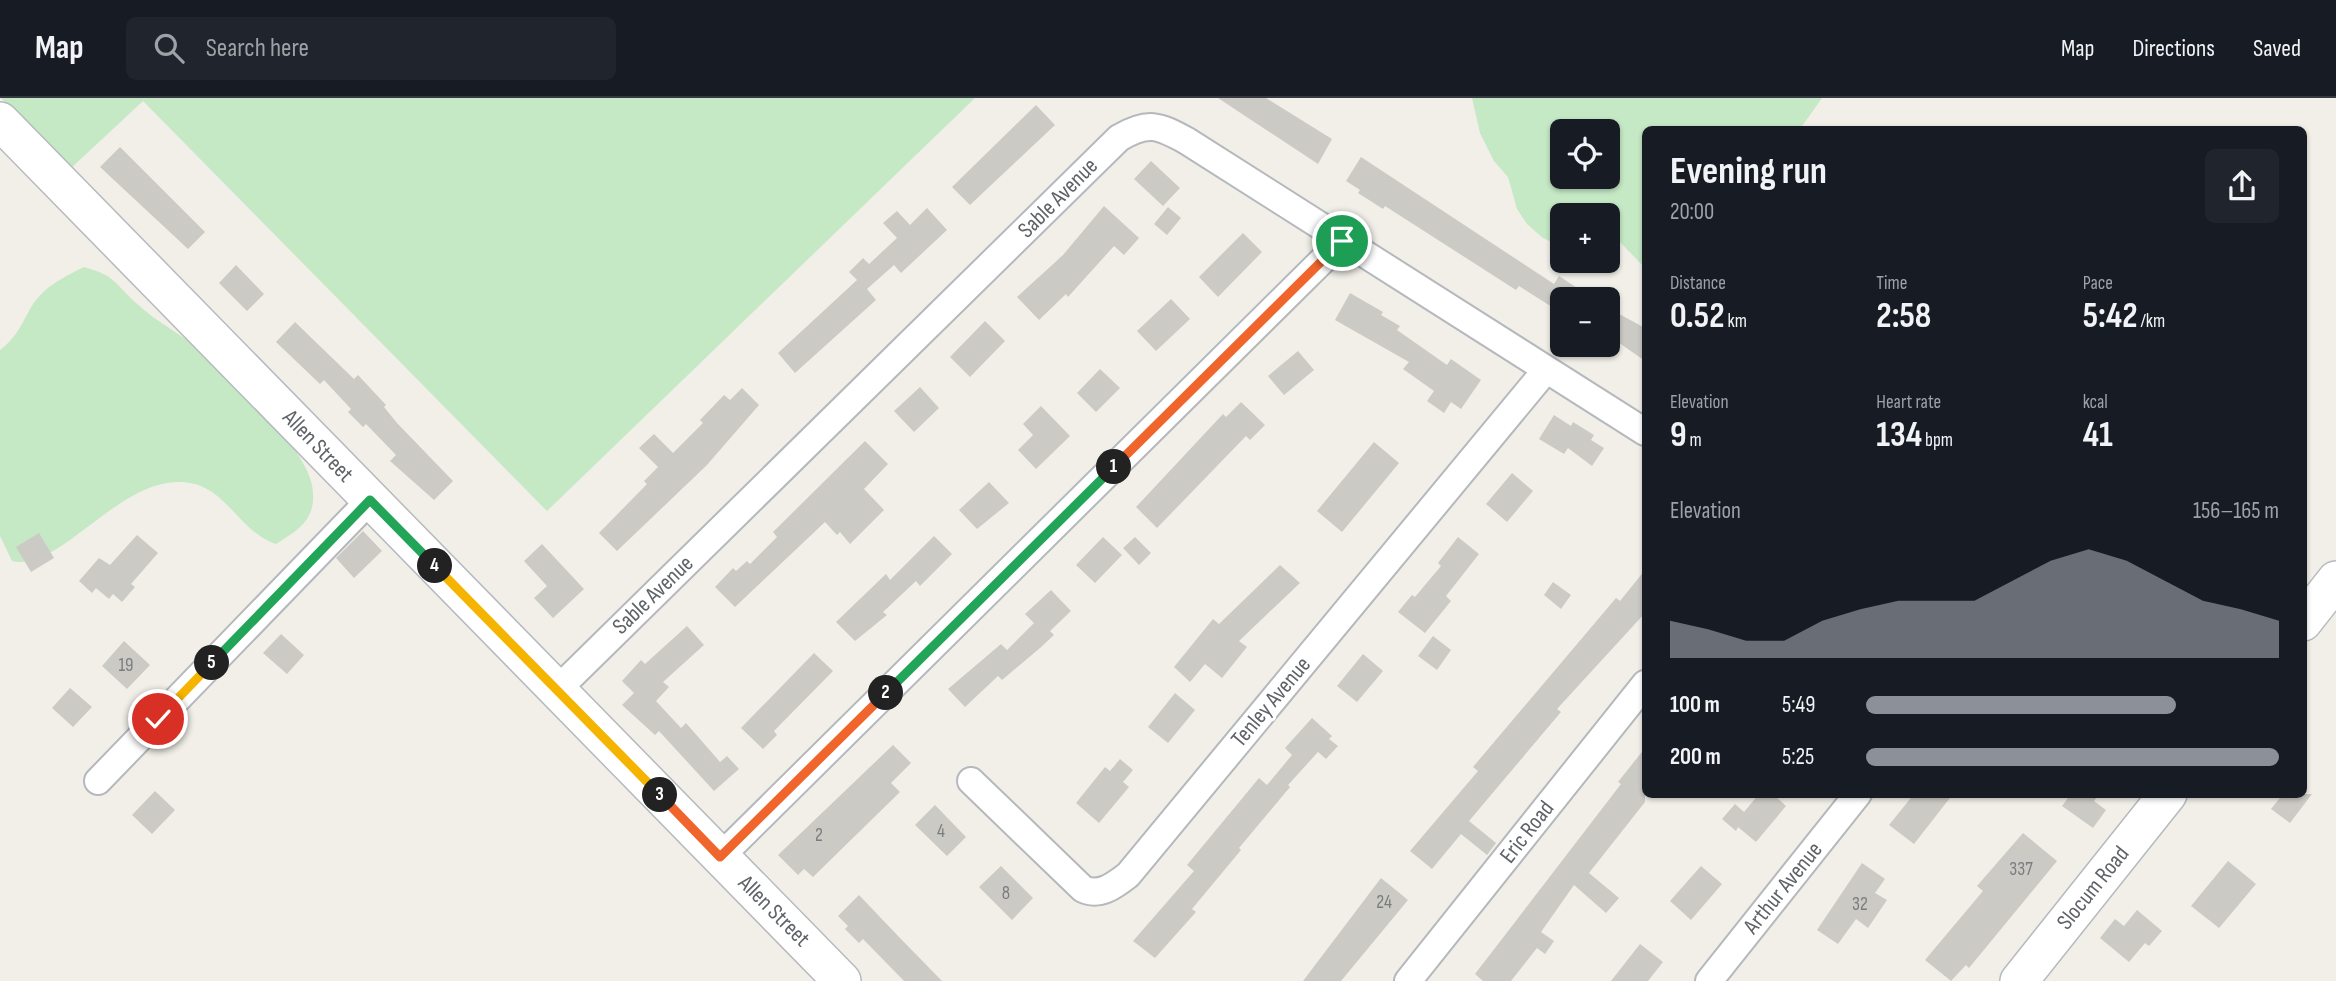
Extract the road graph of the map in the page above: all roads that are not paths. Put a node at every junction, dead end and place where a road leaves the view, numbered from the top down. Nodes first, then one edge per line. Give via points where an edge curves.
1 (0, 121) edge
2 (1342, 241) junction
3 (1546, 370) junction
4 (1642, 430) edge
5 (370, 500) junction
6 (2336, 580) edge
7 (2307, 617) edge
8 (1642, 688) edge
9 (557, 690) junction
10 (98, 781) dead end
11 (971, 781) dead end
12 (1855, 798) edge
13 (2165, 798) edge
14 (720, 857) junction
15 (842, 981) edge
16 (1409, 981) edge
17 (1709, 981) edge
18 (2019, 981) edge

1 - 5 street, Allen Street
2 - 3 street, Sable Avenue
2 - 9 street, Sable Avenue via 1171,132 1144,126 1119,138
2 - 14 street
3 - 4 street, Sable Avenue
3 - 11 street, Tenley Avenue via 1128,875 1113,886 1083,889
5 - 9 street, Allen Street
5 - 10 street
6 - 7 street
8 - 16 street, Eric Road
9 - 14 street, Allen Street
12 - 17 street, Arthur Avenue
13 - 18 street, Slocum Road
14 - 15 street, Allen Street

